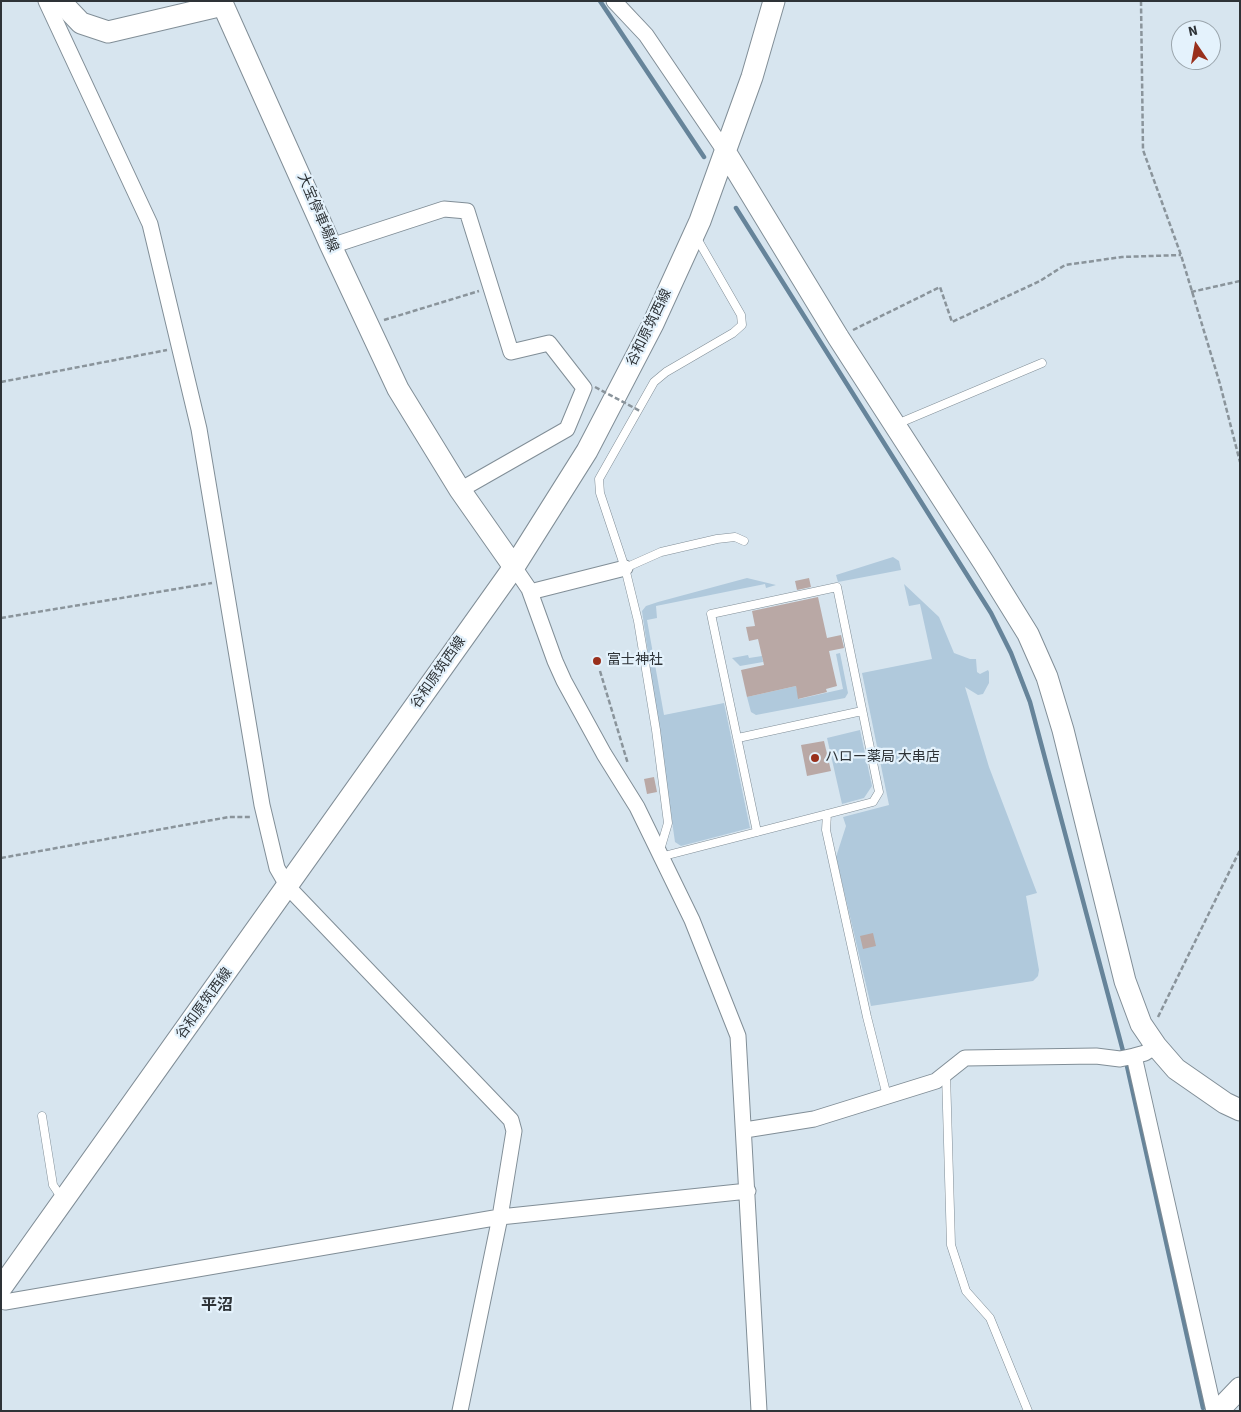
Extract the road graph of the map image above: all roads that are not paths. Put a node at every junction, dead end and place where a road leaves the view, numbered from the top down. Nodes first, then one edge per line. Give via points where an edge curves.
1 (46, 1) edge
2 (60, 1) edge
3 (614, 1) edge
4 (774, 1) edge
5 (225, 2) edge
6 (726, 153) junction
7 (694, 233) junction
8 (331, 246) junction
9 (1042, 363) dead end
10 (895, 425) junction
11 (460, 490) junction
12 (744, 541) dead end
13 (514, 567) junction
14 (625, 568) junction
15 (530, 592) junction
16 (862, 711) junction
17 (738, 738) junction
18 (827, 814) junction
19 (758, 832) junction
20 (659, 856) junction
21 (288, 888) junction
22 (1152, 1041) junction
23 (1127, 1057) junction
24 (946, 1073) junction
25 (888, 1096) junction
26 (1240, 1110) edge
27 (42, 1116) dead end
28 (745, 1130) junction
29 (748, 1191) junction
30 (64, 1201) junction
31 (500, 1217) junction
32 (1, 1288) edge
33 (1, 1298) edge
34 (1240, 1388) edge
35 (460, 1411) edge
36 (759, 1411) edge
37 (1028, 1411) edge
38 (1214, 1411) edge
39 (1218, 1411) edge

1 - 21 street via 150,224 199,430 264,814 277,868
2 - 5 main road, 大宝停車場線 via 81,22 108,32
3 - 6 street via 646,35
4 - 6 main road, 谷和原筑西線
5 - 8 main road, 大宝停車場線
6 - 7 main road, 谷和原筑西線
6 - 10 main road
7 - 13 main road, 谷和原筑西線 via 653,324 587,451
7 - 14 lane via 742,315 742,325 654,382 599,480
8 - 11 main road, 大宝停車場線 via 398,389
8 - 11 street via 444,209 467,211 511,352 549,343 584,388 568,429
9 - 10 lane
10 - 22 main road via 1018,618 1047,677 1125,981 1135,1011
11 - 13 main road, 大宝停車場線
12 - 14 lane via 734,537 718,539 671,550
13 - 15 street
13 - 21 main road, 谷和原筑西線
14 - 15 street
14 - 20 lane via 638,621 668,823
15 - 20 street via 561,674 637,807
16 - 17 lane
16 - 17 lane via 837,587 711,614
16 - 18 lane via 879,792 873,802
17 - 19 lane
18 - 19 lane
18 - 25 lane via 826,830
19 - 20 lane
20 - 28 street via 692,920 738,1036
21 - 30 main road, 谷和原筑西線
21 - 31 street via 511,1120 514,1131
22 - 23 street via 1145,1053
22 - 26 main road via 1188,1079
23 - 24 street via 966,1058
23 - 38 street
24 - 25 street via 936,1081
24 - 37 lane via 951,1245 966,1291 990,1318
25 - 28 street via 814,1119
27 - 30 lane via 53,1185
28 - 29 street
29 - 31 street
29 - 36 street
30 - 32 main road, 谷和原筑西線
31 - 33 street via 5,1302
31 - 35 street
34 - 39 main road

